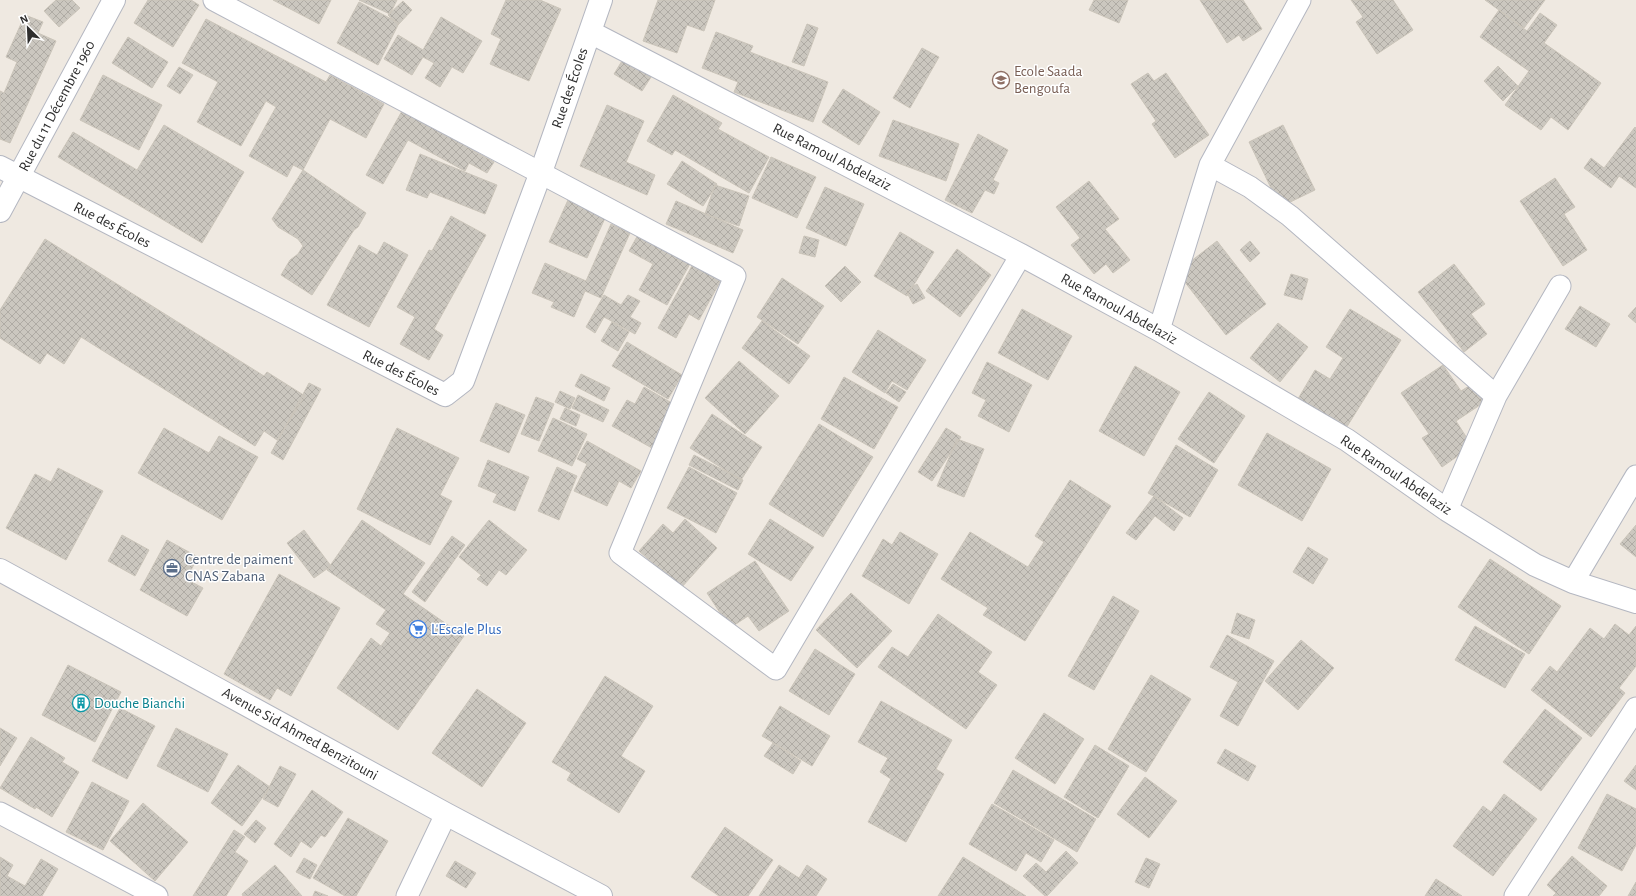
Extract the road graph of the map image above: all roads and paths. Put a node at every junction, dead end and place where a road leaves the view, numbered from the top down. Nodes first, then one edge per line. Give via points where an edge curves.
1 (114, 0) edge
2 (214, 0) edge
3 (601, 0) edge
4 (1300, 0) edge
5 (590, 32) junction
6 (1210, 165) junction
7 (0, 167) edge
8 (540, 172) junction
9 (19, 177) junction
10 (0, 211) edge
11 (1021, 255) junction
12 (1560, 286) dead end
13 (1159, 330) junction
14 (1496, 396) junction
15 (1636, 476) edge
16 (1446, 510) junction
17 (0, 570) edge
18 (1573, 582) junction
19 (1636, 602) edge
20 (1636, 708) edge
21 (0, 813) edge
22 (446, 814) junction
23 (157, 896) edge
24 (407, 896) edge
25 (601, 896) edge
26 (1515, 896) edge

1 - 9 street, Rue du 11 Décembre 1960
2 - 8 street
3 - 5 street, Rue des Écoles
4 - 6 street
5 - 8 street, Rue des Écoles
5 - 11 street, Rue Ramoul Abdelaziz
6 - 13 street
6 - 14 street via 1250,187 1290,216
7 - 9 street
8 - 9 street, Rue des Écoles via 463,381 445,395
8 - 11 street via 735,276 620,553 776,669
9 - 10 street, Rue du 11 Décembre 1960
11 - 13 street, Rue Ramoul Abdelaziz
12 - 14 street
13 - 16 street, Rue Ramoul Abdelaziz via 1347,440
14 - 16 street
15 - 18 street
16 - 18 street, Rue Ramoul Abdelaziz via 1535,565
17 - 22 street, Avenue Sid Ahmed Benzitouni
18 - 19 street, Rue Ramoul Abdelaziz
20 - 26 street
21 - 23 street
22 - 24 street
22 - 25 street, Avenue Sid Ahmed Benzitouni

